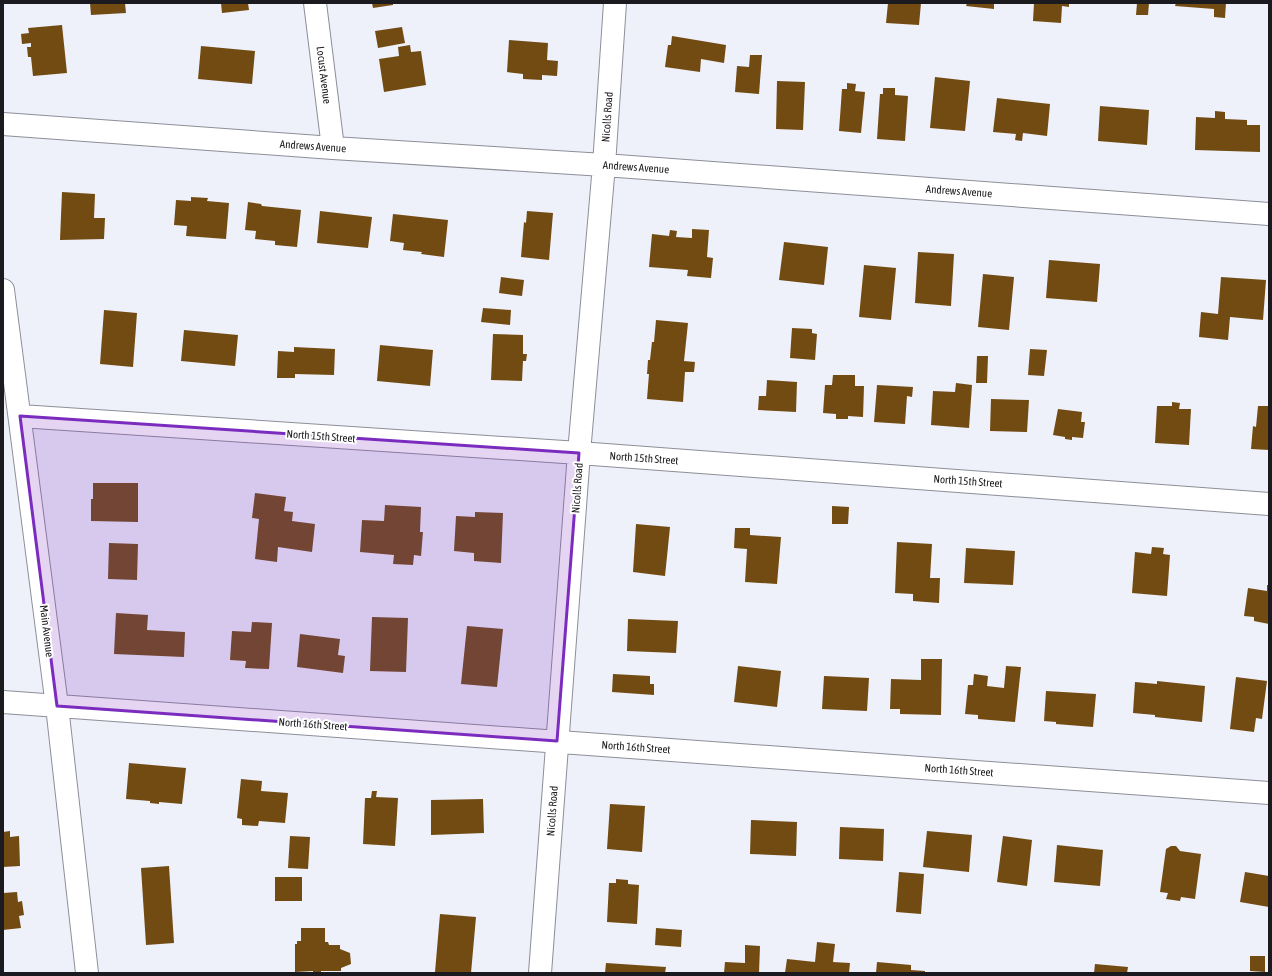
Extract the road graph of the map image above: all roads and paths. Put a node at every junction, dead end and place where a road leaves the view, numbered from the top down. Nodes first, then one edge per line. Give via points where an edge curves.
1 (315, 3) edge
2 (615, 3) edge
3 (3, 124) edge
4 (333, 148) junction
5 (604, 165) junction
6 (1269, 214) edge
7 (3, 290) edge
8 (20, 416) junction
9 (579, 453) junction
10 (1269, 504) edge
11 (3, 702) edge
12 (57, 706) junction
13 (557, 741) junction
14 (1269, 793) edge
15 (87, 973) edge
16 (540, 973) edge

1 - 4 street, Locust Avenue
2 - 5 street, Nicolls Road
3 - 4 street, Andrews Avenue
4 - 5 street, Andrews Avenue
5 - 6 street, Andrews Avenue
5 - 9 street, Nicolls Road
7 - 8 street, Main Avenue
8 - 9 street, North 15th Street
8 - 12 street, Main Avenue
9 - 10 street, North 15th Street
9 - 13 street, Nicolls Road
11 - 12 street, North 16th Street
12 - 13 street, North 16th Street
12 - 15 street, Main Avenue
13 - 14 street, North 16th Street
13 - 16 street, Nicolls Road

